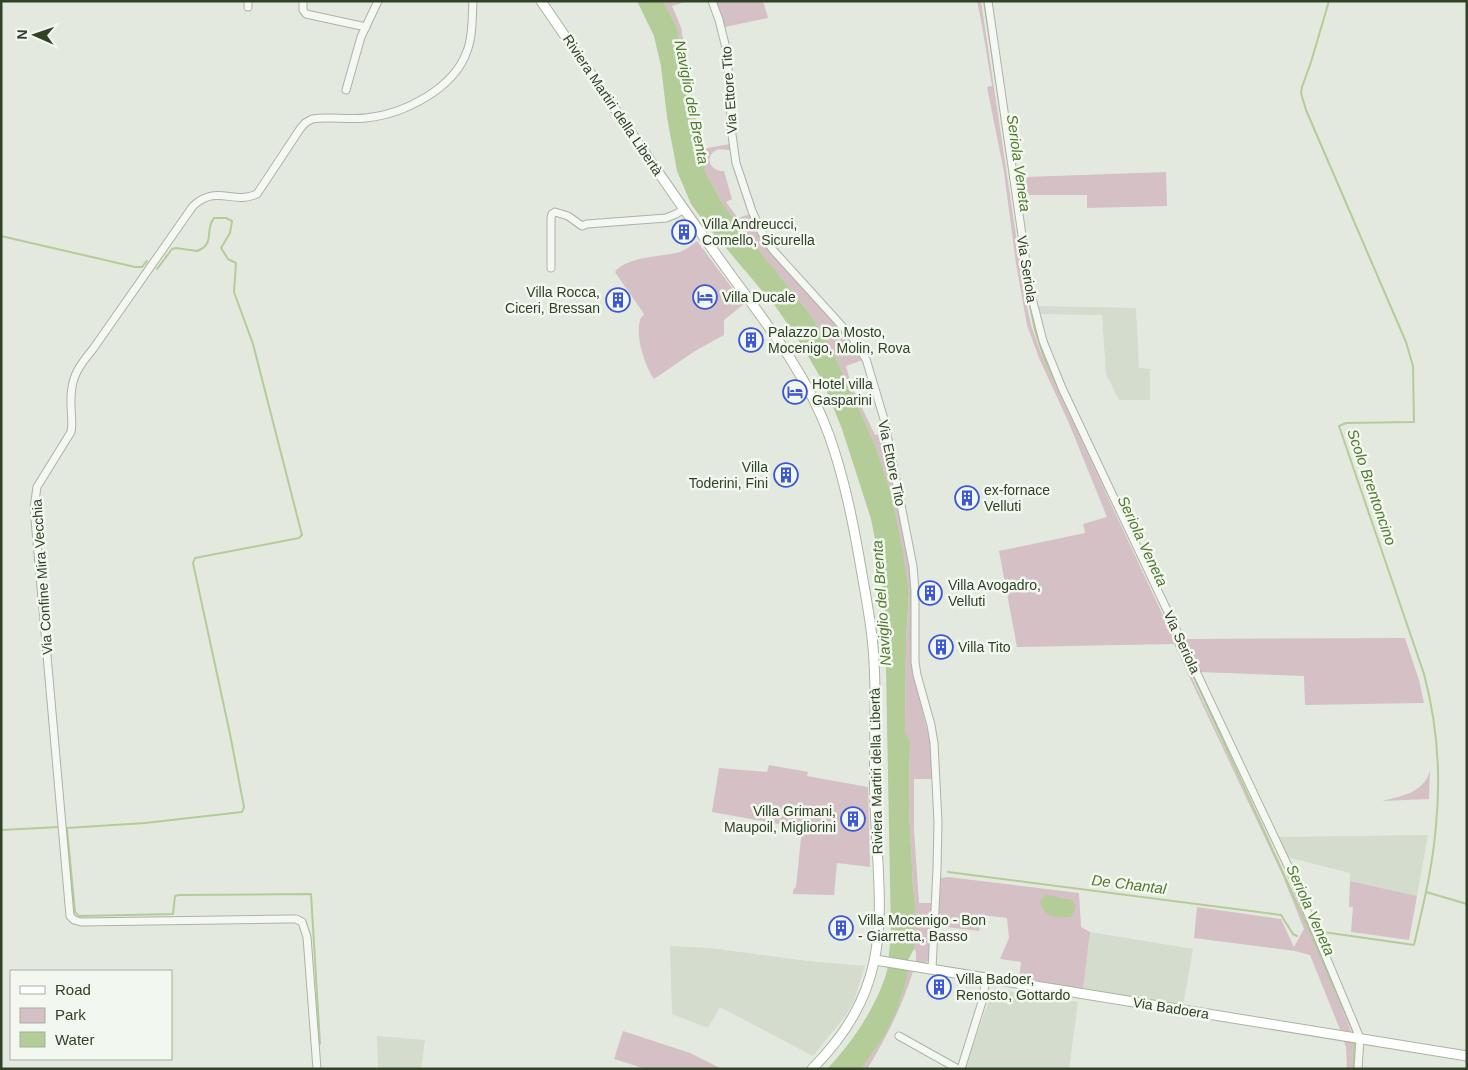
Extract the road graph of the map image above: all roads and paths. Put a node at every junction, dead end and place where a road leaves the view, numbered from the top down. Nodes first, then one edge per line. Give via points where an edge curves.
1 (303, 1) edge
2 (378, 1) edge
3 (473, 1) edge
4 (541, 1) edge
5 (712, 1) edge
6 (988, 1) edge
7 (366, 27) junction
8 (346, 90) dead end
9 (684, 209) junction
10 (551, 268) dead end
11 (875, 960) junction
12 (932, 969) junction
13 (986, 978) junction
14 (899, 1036) dead end
15 (1356, 1038) junction
16 (1467, 1056) edge
17 (317, 1069) edge
18 (321, 1069) edge
19 (812, 1069) edge
20 (959, 1069) edge
21 (1358, 1069) edge

1 - 7 street via 306,14
2 - 7 street
3 - 17 street, Via Confine Mira Vecchia via 469,46 463,60 427,97 406,109 381,116 312,119 300,129 257,194 242,197 212,195 192,206 76,370 71,395 72,426 35,494 70,916 81,922 288,919 302,922 308,937
4 - 9 main road, Riviera Martiri della Libertà
5 - 12 street, Via Ettore Tito via 727,52 736,163 752,210 773,250 852,337 866,359 884,419 916,596 917,675 934,743 938,869
6 - 15 street, Via Seriola via 1030,290 1042,341 1288,866
7 - 8 street
9 - 10 street via 666,218 582,226 560,213 552,214
9 - 11 main road, Riviera Martiri della Libertà via 778,339 810,394 829,436 847,496 866,596 874,663 874,783 880,914
11 - 12 main road, Via Badoera
11 - 19 main road, Riviera Martiri della Libertà via 868,986 849,1025
12 - 13 main road, Via Badoera
13 - 15 main road, Via Badoera
13 - 20 street via 982,1002
14 - 20 street
15 - 16 main road, Via Badoera
15 - 21 street, Via Seriola
17 - 18 street

